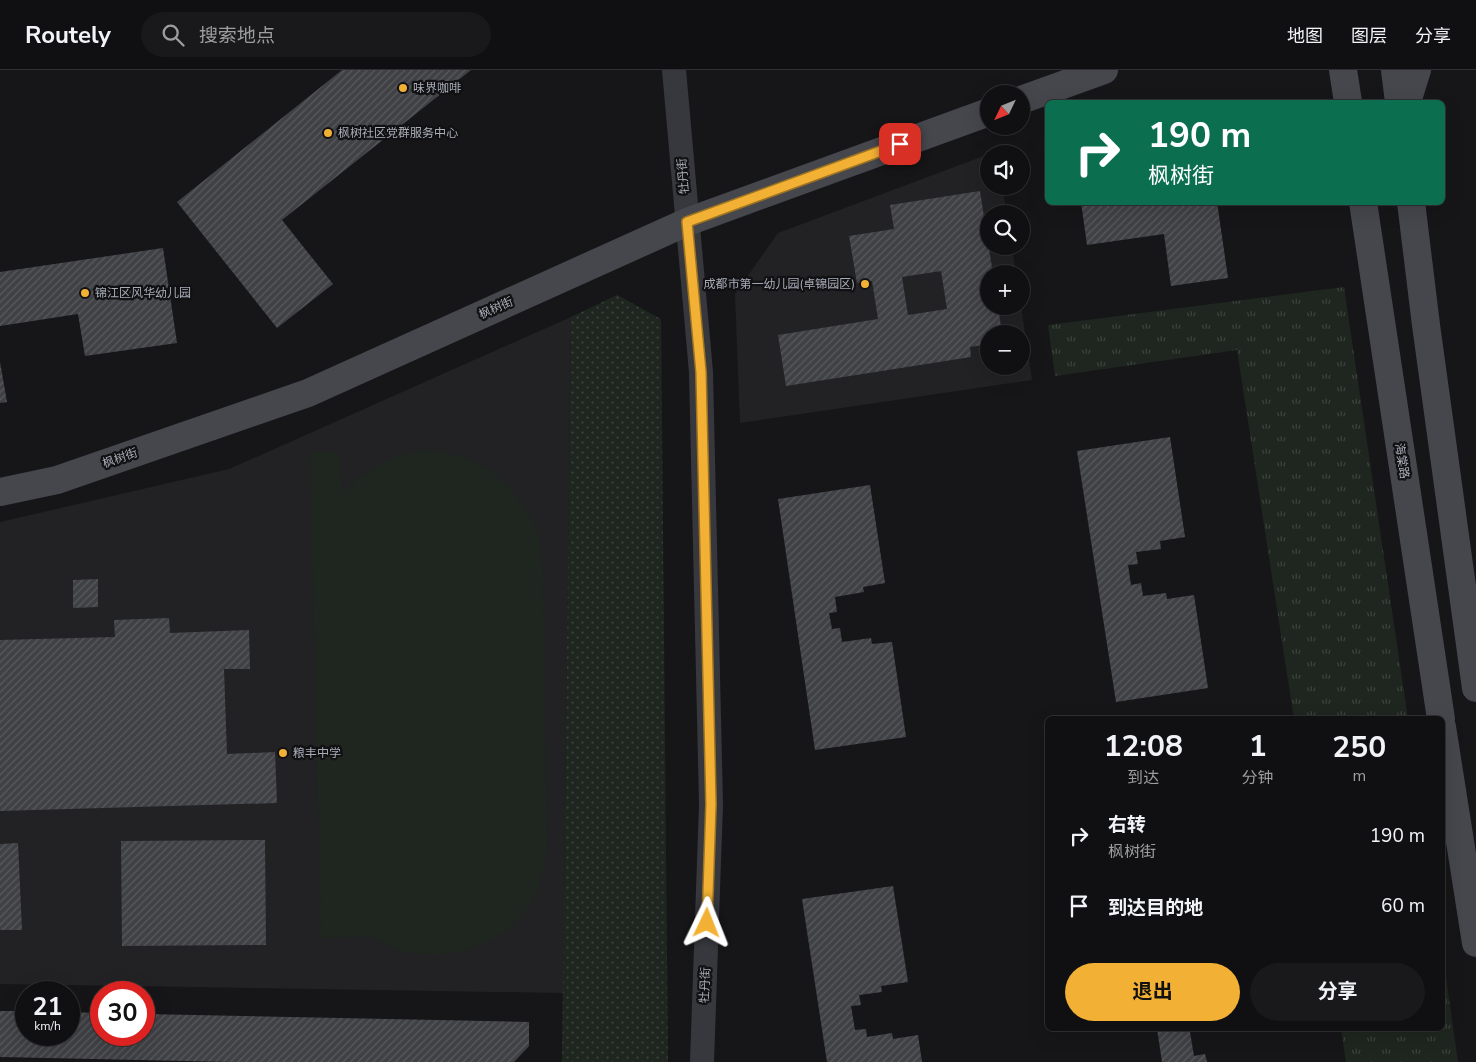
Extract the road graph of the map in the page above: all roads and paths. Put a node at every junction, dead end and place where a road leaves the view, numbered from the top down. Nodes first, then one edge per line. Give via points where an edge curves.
1 (674, 70) edge
2 (1104, 70) edge
3 (1343, 70) edge
4 (1395, 70) edge
5 (1417, 70) edge
6 (1030, 97) edge
7 (1348, 100) edge
8 (1399, 100) edge
9 (1408, 100) edge
10 (980, 115) edge
11 (1363, 205) edge
12 (1411, 205) edge
13 (687, 222) junction
14 (0, 492) edge
15 (1476, 688) edge
16 (1441, 716) edge
17 (1445, 746) edge
18 (1476, 943) edge
19 (702, 1062) edge

1 - 13 street, 牡丹街
2 - 6 main road
3 - 7 main road
4 - 8 main road
5 - 9 main road
10 - 13 main road, 枫树街
11 - 16 main road, 海棠路
12 - 15 main road
13 - 14 main road, 枫树街 via 308,393 57,480
13 - 19 street, 牡丹街 via 701,372 711,804
17 - 18 main road

